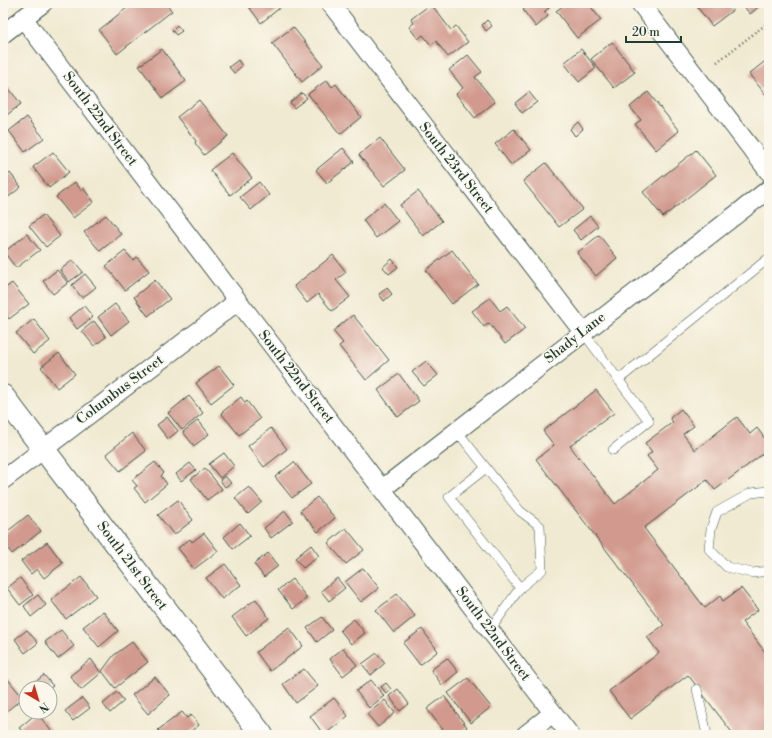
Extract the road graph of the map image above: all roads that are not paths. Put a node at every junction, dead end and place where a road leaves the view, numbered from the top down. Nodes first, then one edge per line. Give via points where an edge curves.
1 (43, 3) edge
2 (330, 3) edge
3 (640, 3) edge
4 (24, 18) junction
5 (3, 34) edge
6 (769, 172) edge
7 (769, 189) edge
8 (769, 258) edge
9 (238, 301) junction
10 (583, 332) junction
11 (618, 380) junction
12 (3, 396) edge
13 (457, 431) junction
14 (43, 449) junction
15 (613, 450) dead end
16 (486, 468) junction
17 (3, 480) edge
18 (382, 489) junction
19 (769, 491) edge
20 (769, 571) edge
21 (520, 588) junction
22 (490, 630) junction
23 (697, 689) dead end
24 (553, 713) junction
25 (262, 735) edge
26 (525, 735) edge
27 (570, 735) edge
28 (707, 735) edge

1 - 4 street
2 - 10 street, South 23rd Street
3 - 6 street
4 - 5 street
4 - 9 street, South 22nd Street
7 - 10 street, Shady Lane
8 - 11 lane
9 - 14 street, Columbus Street
9 - 18 street, South 22nd Street
10 - 11 lane
10 - 13 street, Shady Lane
11 - 15 lane via 649,421
12 - 14 street, South 21st Street
13 - 16 lane
13 - 18 street, Shady Lane
14 - 17 street, Columbus Street
14 - 25 street, South 21st Street
16 - 21 lane via 520,511 540,526 542,570
16 - 21 lane via 449,497
18 - 22 street, South 22nd Street
19 - 20 lane via 750,493 717,512 708,549 727,567 752,572
21 - 22 lane
22 - 24 street, South 22nd Street
23 - 28 lane
24 - 26 street
24 - 27 street, South 22nd Street

